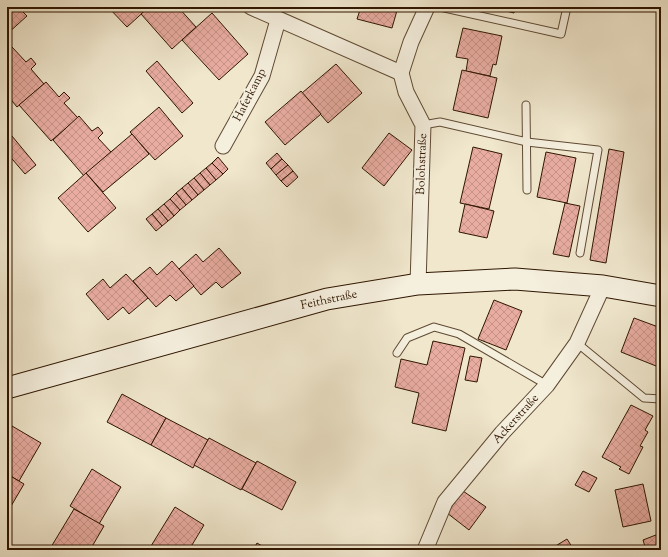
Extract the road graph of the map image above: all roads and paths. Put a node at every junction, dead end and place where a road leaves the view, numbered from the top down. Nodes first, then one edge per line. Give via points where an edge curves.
1 (251, 7) edge
2 (427, 7) edge
3 (440, 7) edge
4 (568, 7) edge
5 (278, 20) junction
6 (401, 73) junction
7 (526, 105) dead end
8 (423, 124) junction
9 (527, 142) junction
10 (223, 146) dead end
11 (527, 190) dead end
12 (580, 253) dead end
13 (418, 284) junction
14 (603, 286) junction
15 (661, 296) edge
16 (577, 343) junction
17 (397, 353) dead end
18 (546, 385) junction
19 (7, 388) edge
20 (661, 399) edge
21 (425, 550) edge

1 - 5 street
2 - 6 street via 411,42
3 - 4 lane via 561,34
5 - 6 street
5 - 10 street, Haferkamp via 262,76
6 - 8 street, Bolohstraße via 406,92
7 - 9 lane
8 - 9 lane via 440,122
8 - 13 street, Bolohstraße
9 - 11 lane
9 - 12 lane via 598,150
13 - 14 main road, Feithstraße via 515,279
13 - 19 main road, Feithstraße via 327,299
14 - 15 main road, Feithstraße
14 - 16 street, Ackerstraße
16 - 18 street, Ackerstraße
16 - 20 lane via 644,398
17 - 18 lane via 407,338 434,327 459,334
18 - 21 street, Ackerstraße via 445,502

